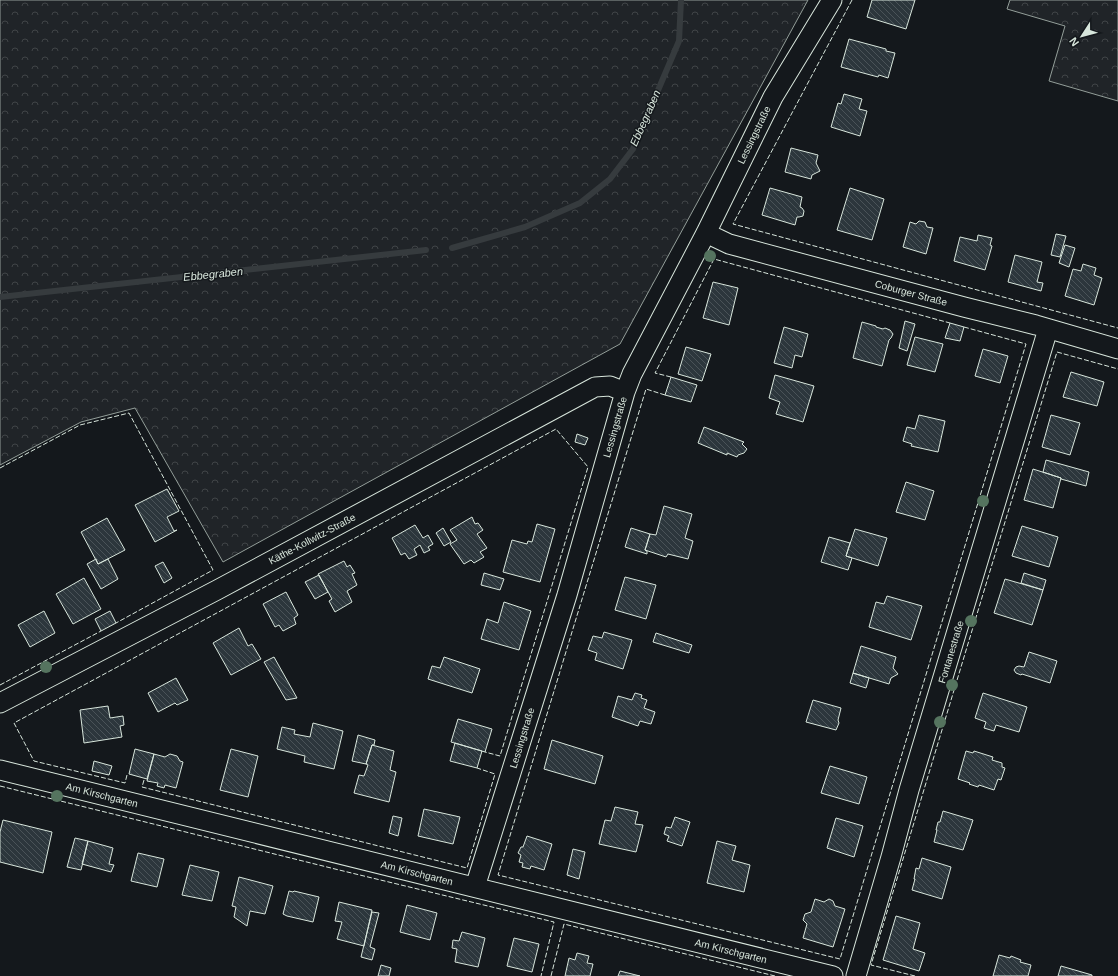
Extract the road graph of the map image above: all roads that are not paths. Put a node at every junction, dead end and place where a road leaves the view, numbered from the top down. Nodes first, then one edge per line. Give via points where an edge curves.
1 (832, 0) edge
2 (706, 233) junction
3 (1048, 329) junction
4 (1118, 349) edge
5 (625, 392) junction
6 (0, 703) edge
7 (0, 770) edge
8 (475, 887) junction
9 (833, 976) edge
10 (856, 976) edge

1 - 2 street, Lessingstraße via 773,97
2 - 3 street, Coburger Straße via 729,244
2 - 5 street, Lessingstraße
3 - 4 street, Coburger Straße
3 - 10 street, Fontanestraße via 909,790
5 - 6 street, Käthe-Kollwitz-Straße via 610,386 595,387 210,594
5 - 8 street, Lessingstraße via 567,595
7 - 8 street, Am Kirschgarten
8 - 9 street, Am Kirschgarten

